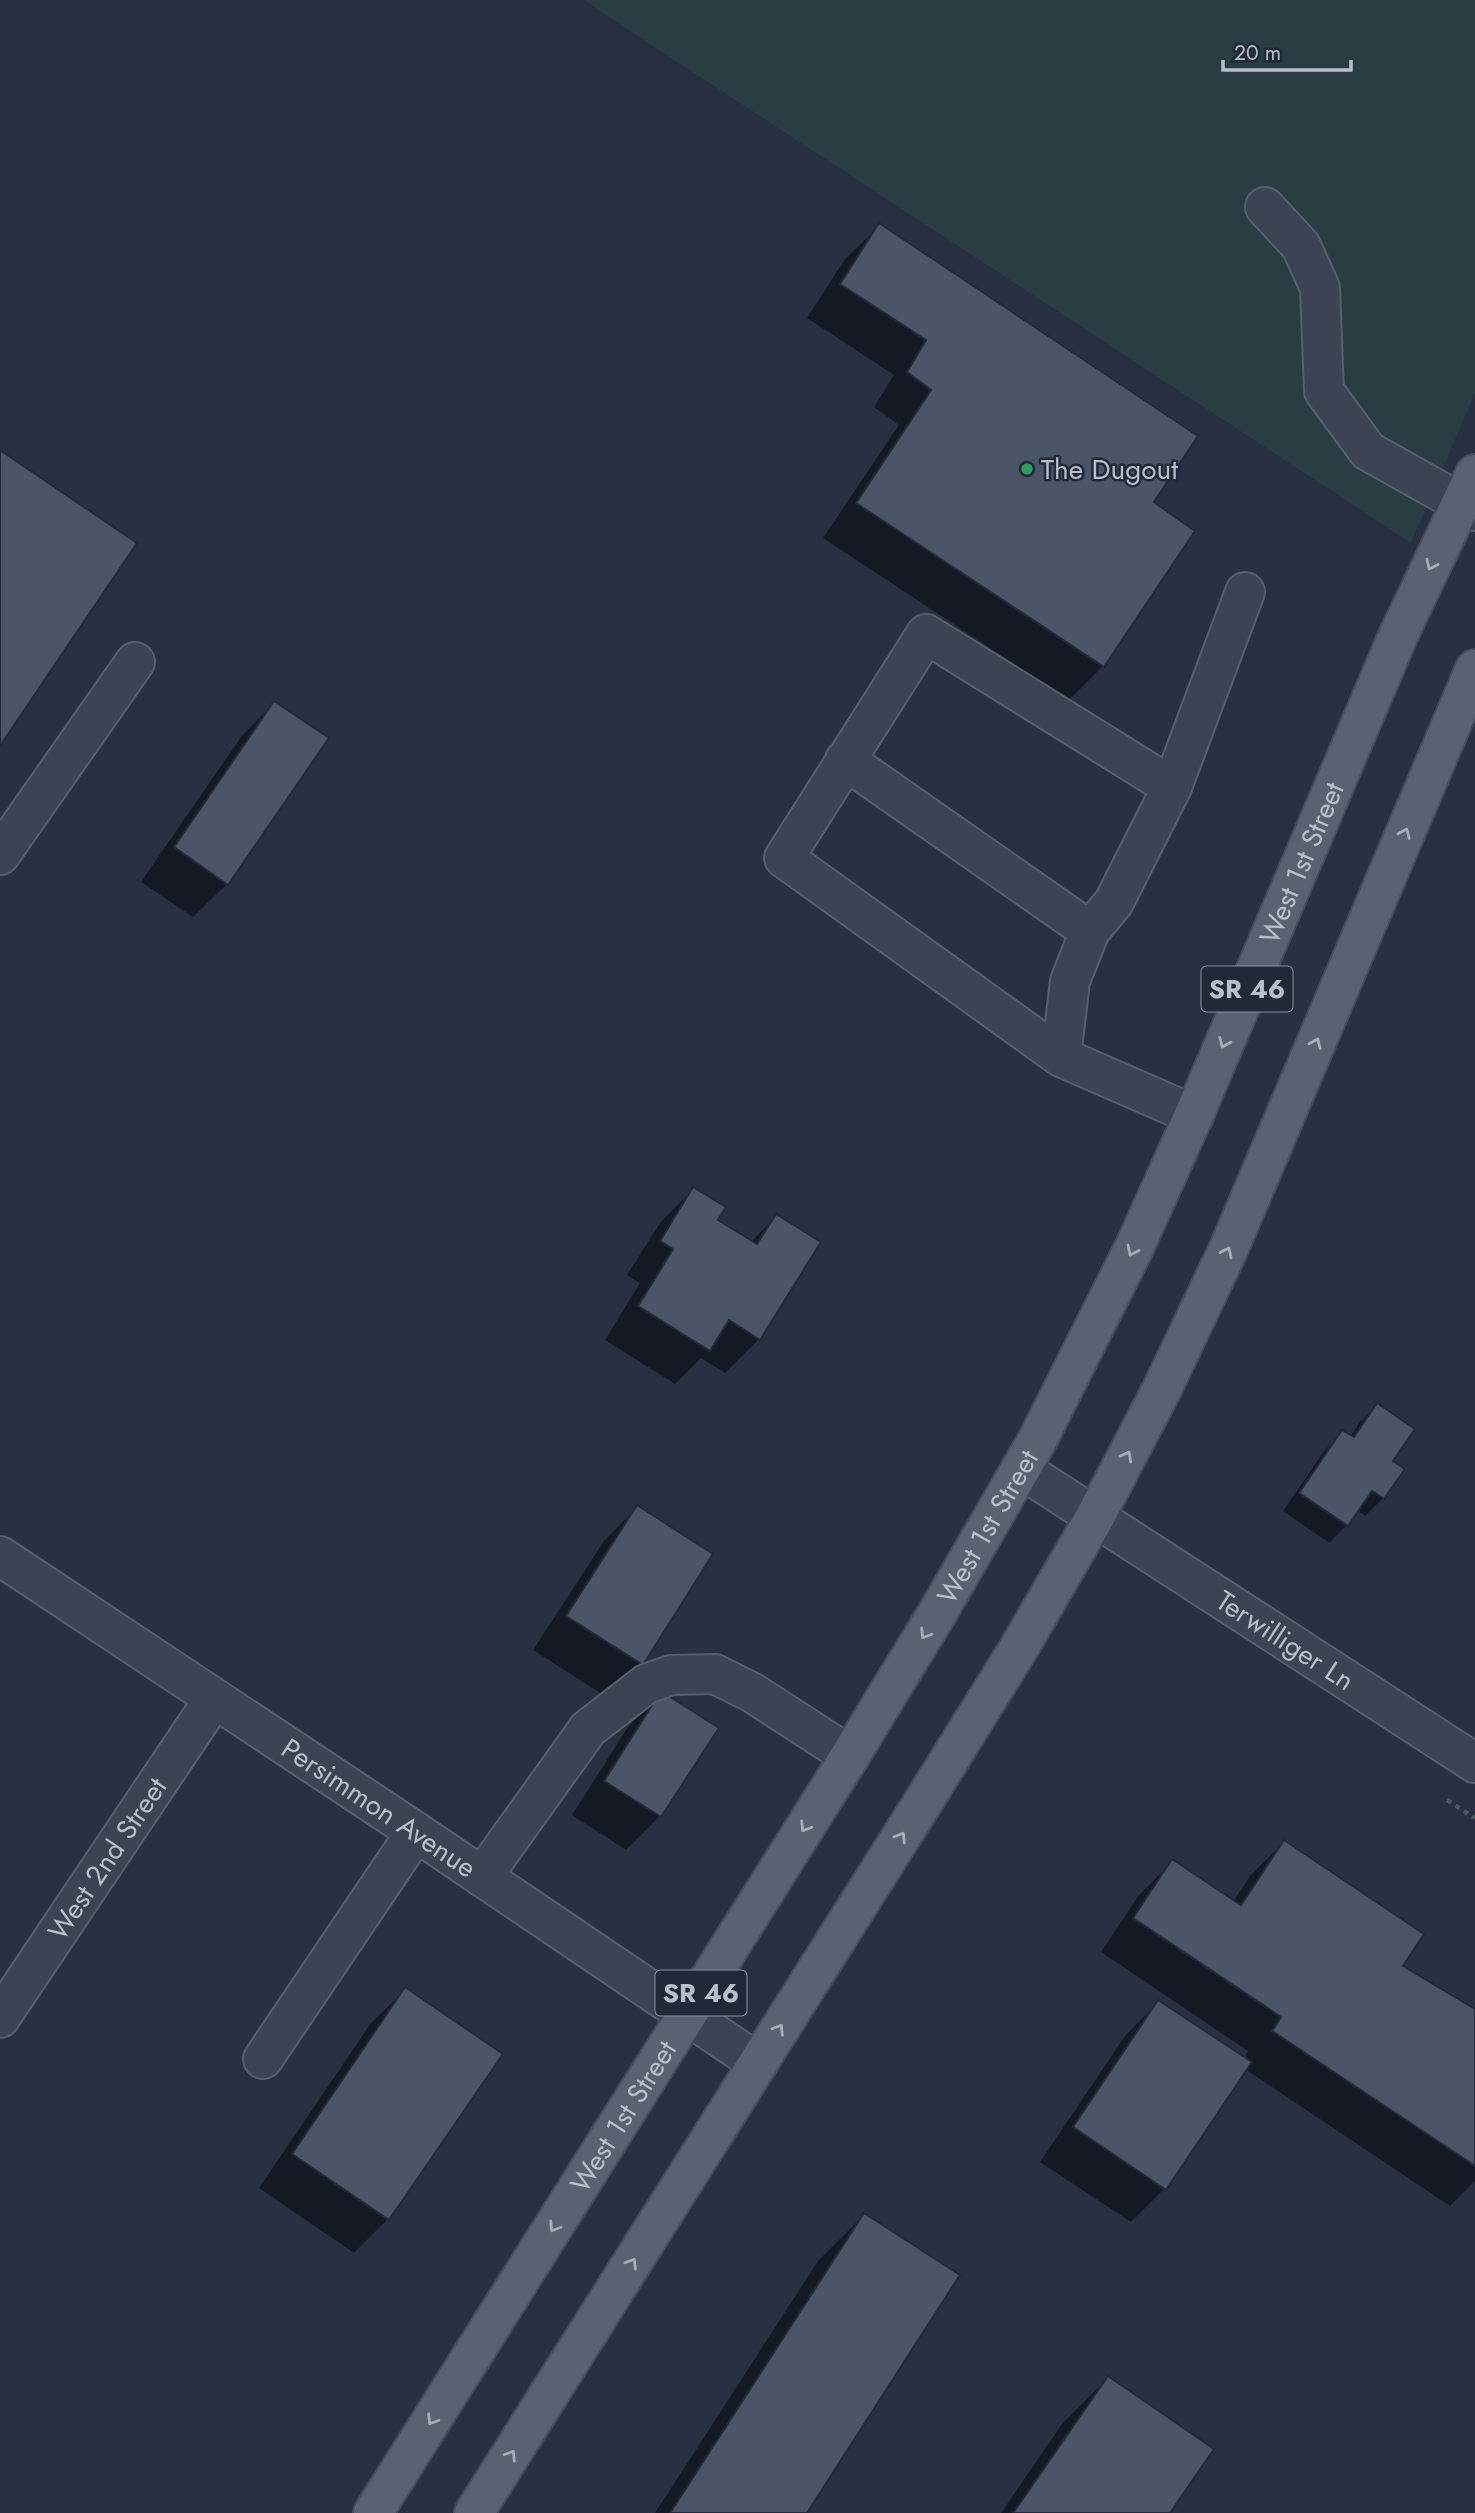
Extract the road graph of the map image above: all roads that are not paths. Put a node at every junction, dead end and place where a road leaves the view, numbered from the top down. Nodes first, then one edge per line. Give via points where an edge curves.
1 (1265, 207) dead end
2 (1470, 496) edge
3 (1245, 592) dead end
4 (135, 662) dead end
5 (1475, 669) edge
6 (845, 760) junction
7 (1172, 787) junction
8 (0, 855) edge
9 (1090, 931) junction
10 (1060, 1057) junction
11 (1194, 1115) junction
12 (1021, 1469) junction
13 (1095, 1517) junction
14 (0, 1556) edge
15 (214, 1699) junction
16 (850, 1756) junction
17 (1475, 1763) edge
18 (416, 1832) junction
19 (482, 1877) junction
20 (688, 2015) junction
21 (0, 2018) edge
22 (263, 2059) dead end
23 (758, 2063) junction
24 (373, 2513) edge
25 (474, 2513) edge

1 - 2 street via 1301,246 1321,288 1324,391 1368,451
2 -> 11 main road, West 1st Street / SR 46 via 1392,649
3 - 7 street
4 - 8 street
13 -> 5 main road, SR 46 via 1229,1248
6 - 7 street via 926,634
6 - 9 street
6 - 10 street via 784,858
7 - 9 street via 1114,902
9 - 10 street via 1070,981
10 - 11 street
11 -> 12 main road, West 1st Street / SR 46 via 1135,1246
12 - 13 street, Terwilliger Ln
12 -> 16 main road, West 1st Street / SR 46
13 - 17 street, Terwilliger Ln
23 -> 13 main road, SR 46 via 1019,1648
14 - 15 street, Persimmon Avenue
15 - 18 street, Persimmon Avenue
15 - 21 street, West 2nd Street
16 - 19 street via 715,1674 671,1675 646,1684 588,1729
16 -> 20 main road, West 1st Street / SR 46
18 - 19 street, Persimmon Avenue
18 - 22 street
19 - 20 street, Persimmon Avenue
20 - 23 street, Persimmon Avenue
20 -> 24 main road, West 1st Street / SR 46
25 -> 23 main road, SR 46

